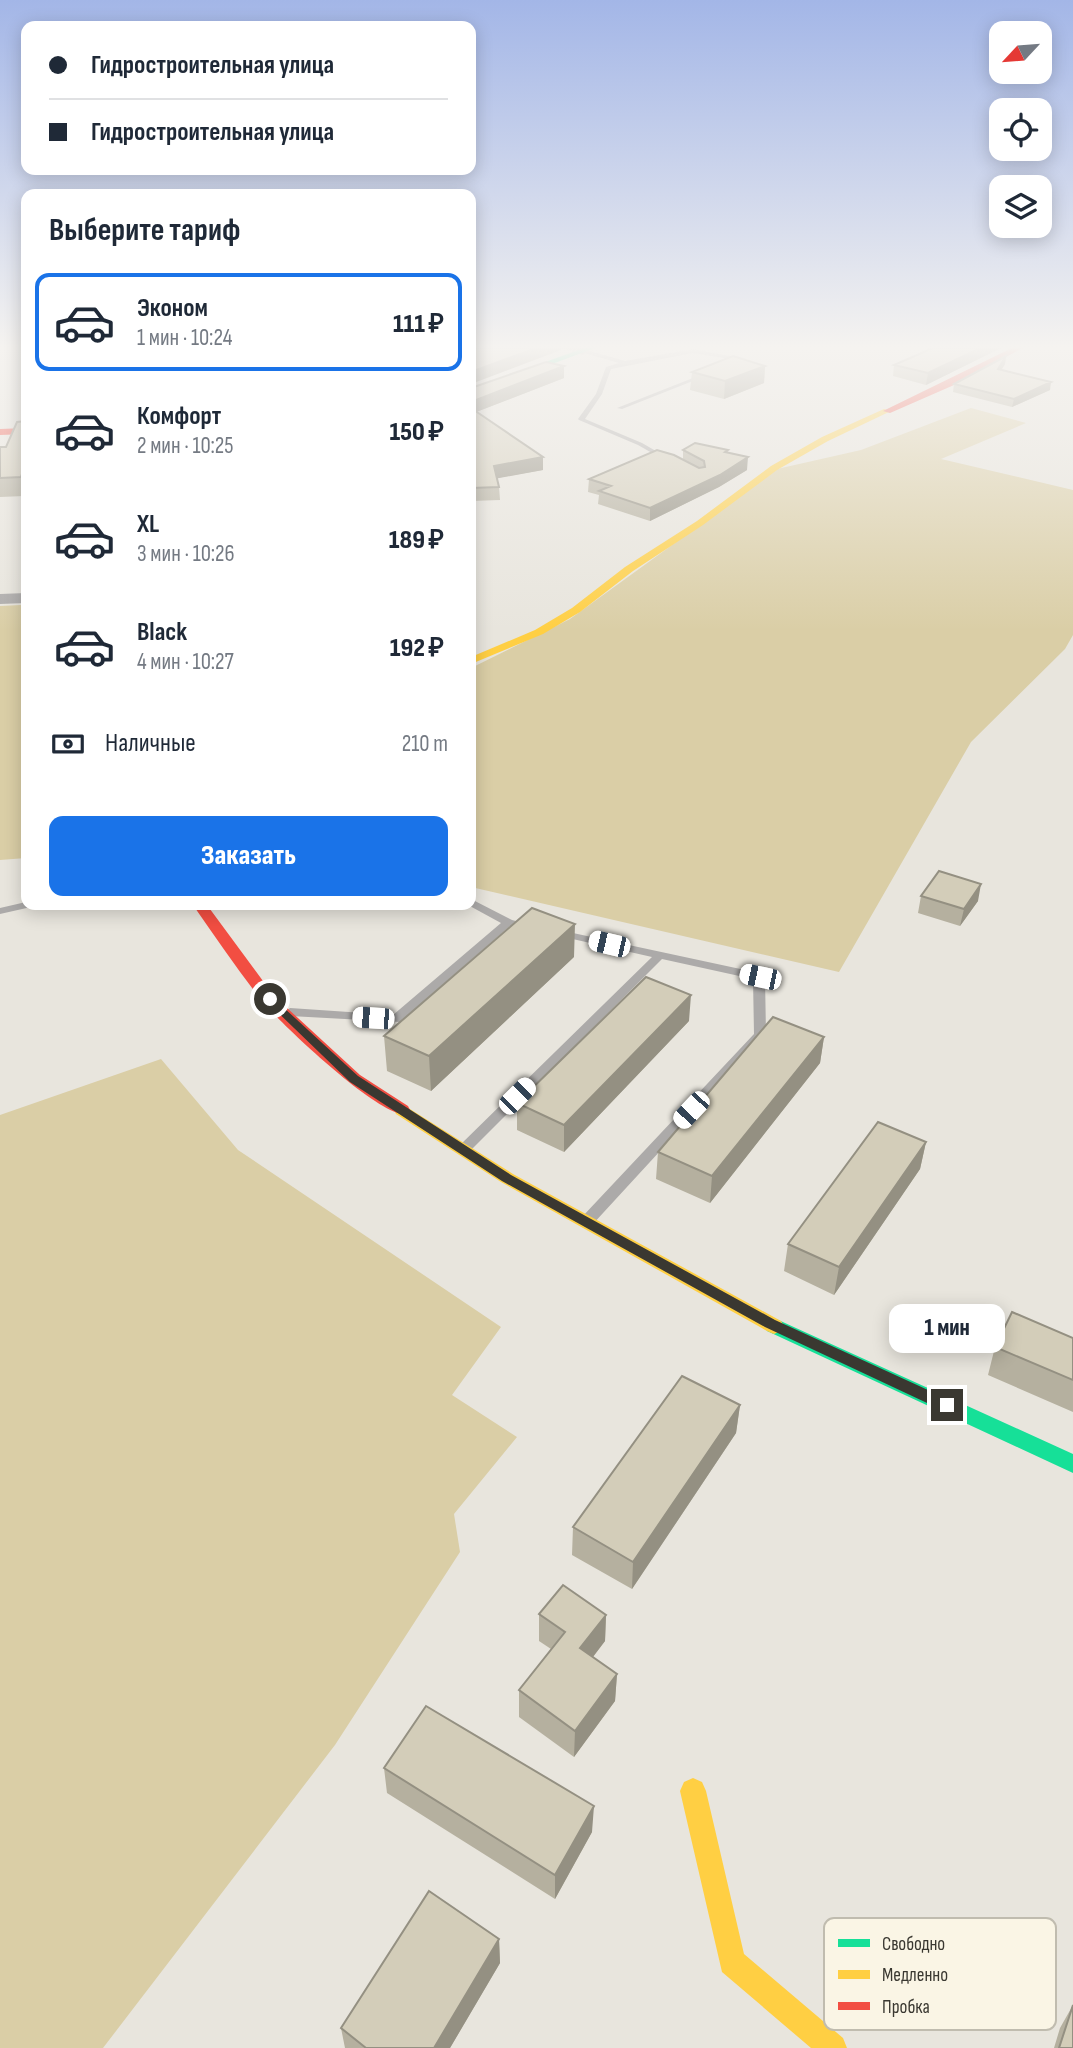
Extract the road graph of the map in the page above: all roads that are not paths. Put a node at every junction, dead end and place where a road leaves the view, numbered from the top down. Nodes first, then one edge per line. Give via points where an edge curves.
1 (629, 440) edge
2 (825, 440) edge
3 (671, 463) edge
4 (21, 598) edge
5 (0, 599) edge
6 (476, 659) edge
7 (476, 905) edge
8 (21, 906) edge
9 (204, 910) edge
10 (0, 911) edge
11 (508, 922) junction
12 (659, 956) junction
13 (282, 1011) junction
14 (463, 1150) junction
15 (586, 1222) junction
16 (1073, 1464) edge
17 (693, 1791) dead end
18 (833, 2048) edge

1 - 3 lane
2 - 6 street via 774,468 576,610 539,632
4 - 5 street
7 - 11 lane
8 - 10 lane
9 - 13 street
11 - 12 lane
11 - 13 lane via 396,1019
12 - 14 lane
12 - 15 lane via 760,977 760,1035
13 - 14 street via 354,1079
14 - 15 street
15 - 16 street via 770,1324
17 - 18 street via 732,1962

